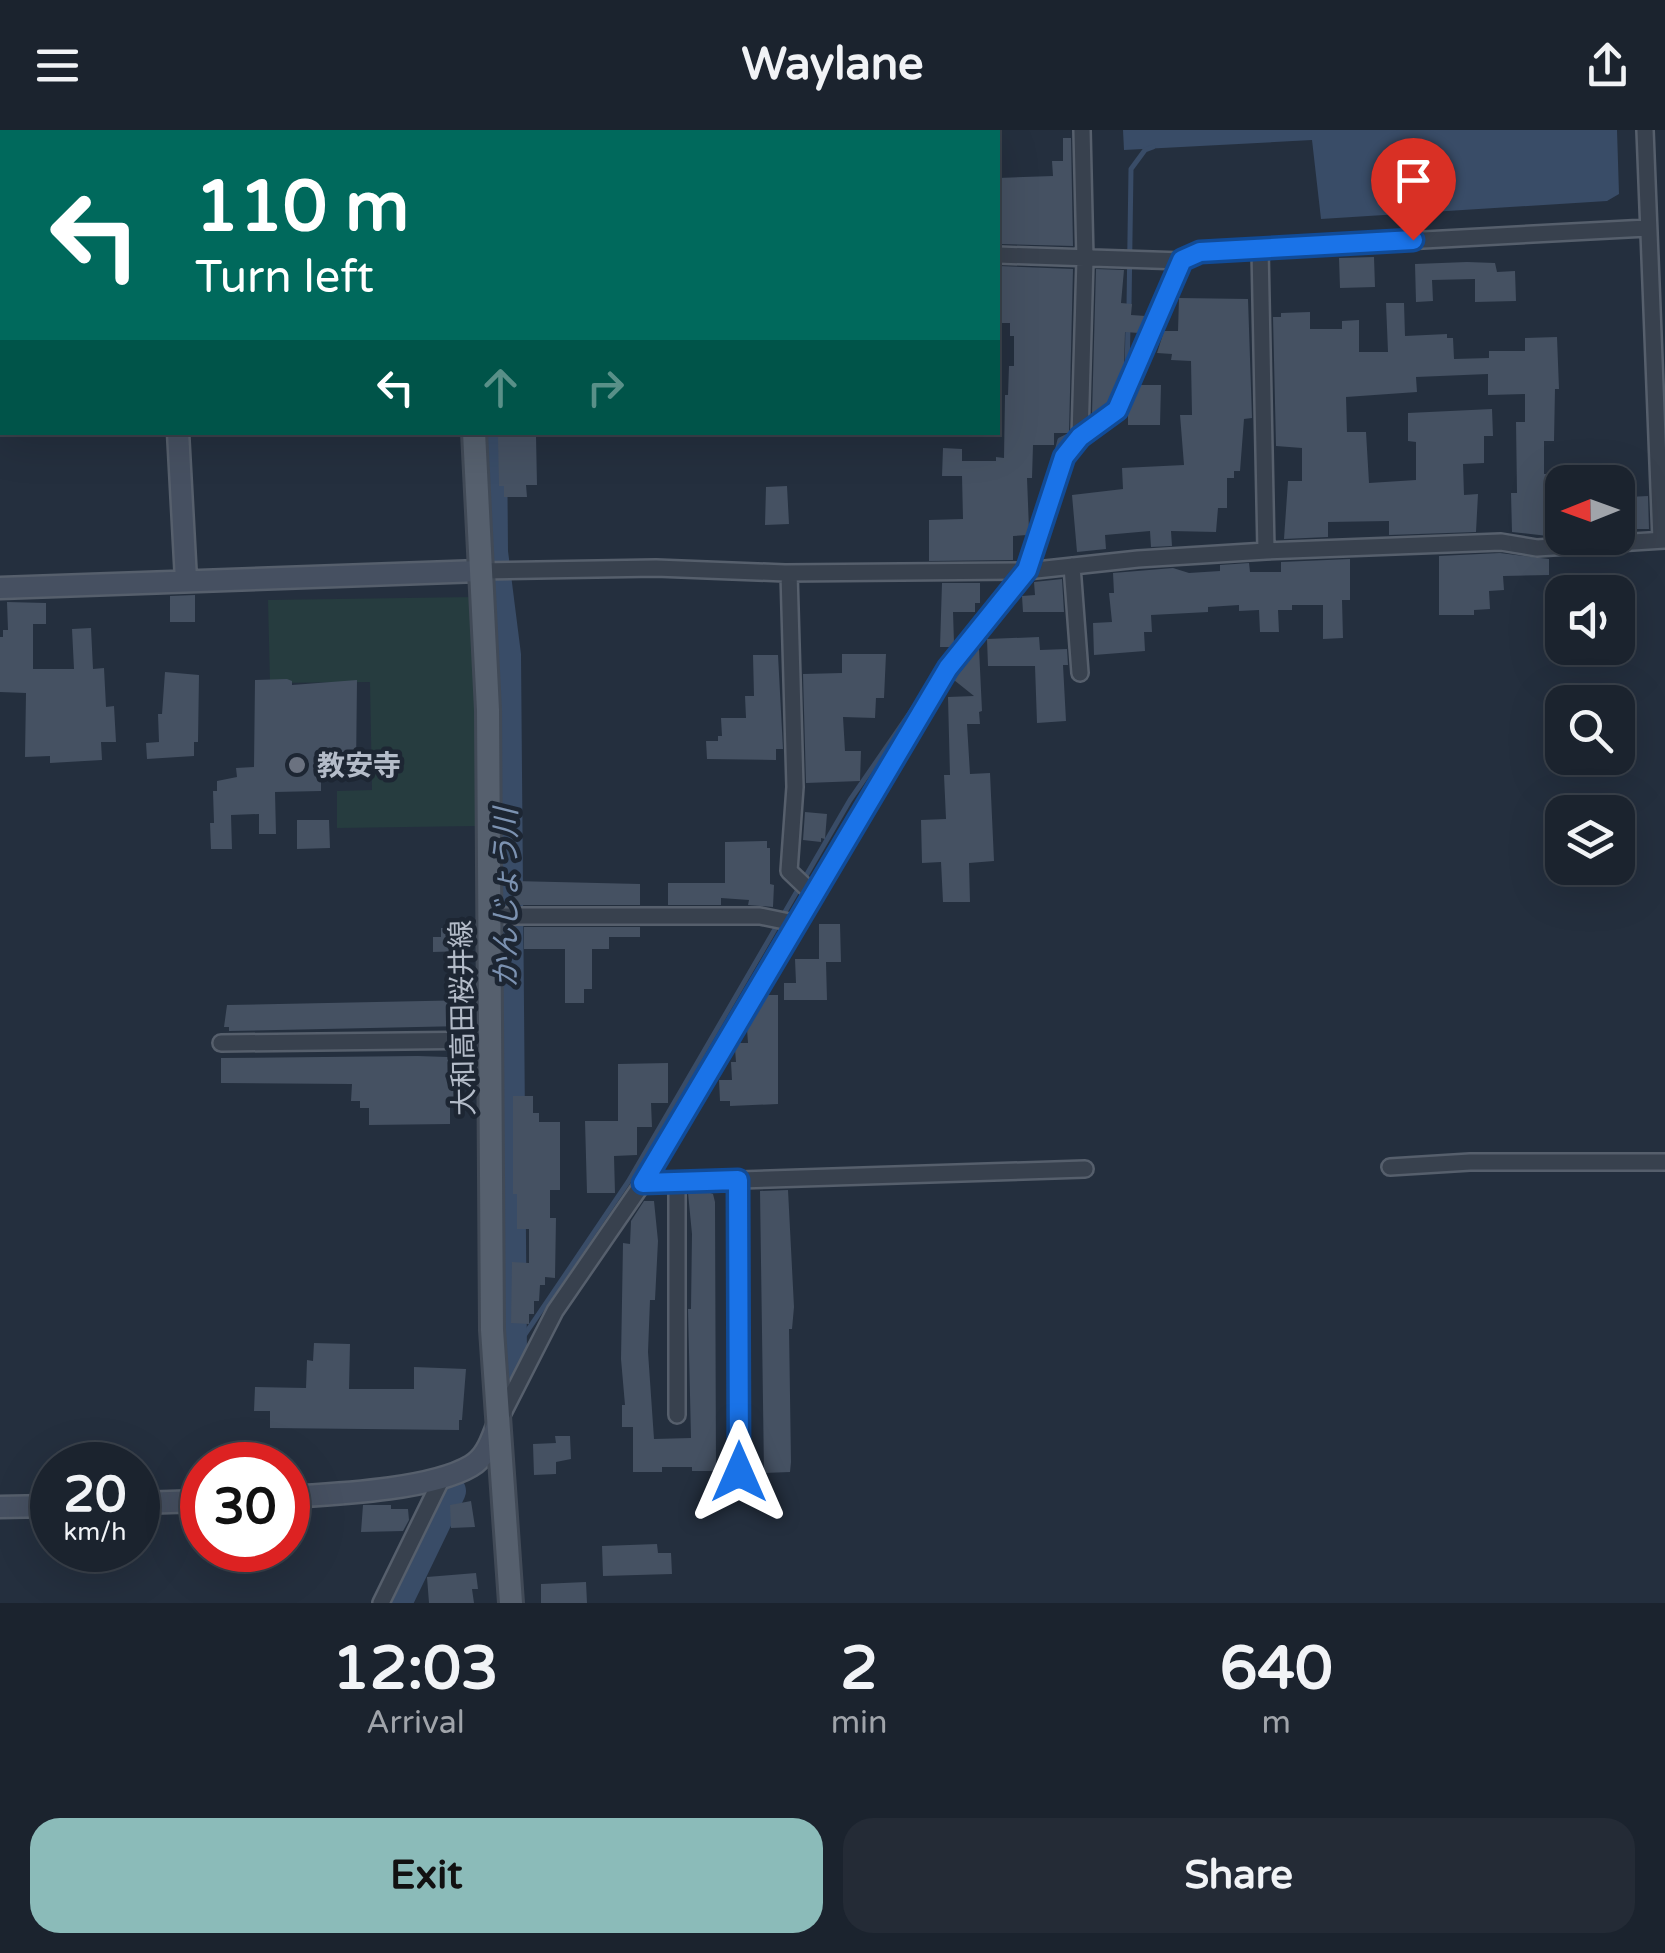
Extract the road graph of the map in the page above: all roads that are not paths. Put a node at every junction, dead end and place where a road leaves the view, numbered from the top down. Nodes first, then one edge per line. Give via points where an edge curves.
1 (1082, 130) edge
2 (1645, 130) edge
3 (1647, 228) junction
4 (1260, 249) junction
5 (1000, 255) edge
6 (1086, 259) junction
7 (1182, 260) junction
8 (178, 435) edge
9 (474, 435) edge
10 (1080, 437) junction
11 (1663, 540) edge
12 (1266, 550) junction
13 (1072, 566) junction
14 (1027, 570) junction
15 (490, 571) junction
16 (789, 573) junction
17 (186, 580) junction
18 (0, 588) edge
19 (1080, 673) dead end
20 (812, 893) junction
21 (500, 916) junction
22 (794, 923) junction
23 (492, 1040) junction
24 (221, 1044) dead end
25 (1665, 1162) edge
26 (1390, 1168) dead end
27 (1086, 1170) dead end
28 (738, 1180) junction
29 (677, 1182) junction
30 (643, 1183) junction
31 (676, 1415) dead end
32 (500, 1419) junction
33 (739, 1472) dead end
34 (443, 1476) junction
35 (310, 1495) edge
36 (30, 1507) edge
37 (0, 1508) edge
38 (382, 1603) edge
39 (511, 1603) edge

1 - 6 street
2 - 3 street
3 - 4 street
3 - 11 street
4 - 7 street via 1200,252
4 - 12 street
5 - 6 street
6 - 7 street
6 - 10 street
7 - 10 street via 1117,410
8 - 17 street
9 - 15 main road, 大和高田桜井線
10 - 14 street via 1064,457
11 - 12 street
12 - 13 street
13 - 14 street
13 - 19 street
14 - 16 street
14 - 20 street via 948,668
15 - 16 street
15 - 17 street
15 - 21 main road, 大和高田桜井線 via 488,710
16 - 20 street via 790,870
17 - 18 street
20 - 22 street
21 - 22 street via 760,916
21 - 23 main road, 大和高田桜井線
22 - 30 street
23 - 24 street
23 - 32 main road, 大和高田桜井線 via 492,1330
25 - 26 street
27 - 28 street
28 - 29 street
28 - 33 street
29 - 30 street
29 - 31 street
30 - 32 street via 555,1311
32 - 34 street via 488,1450
32 - 39 main road, 大和高田桜井線
34 - 35 street
34 - 38 street
36 - 37 street

